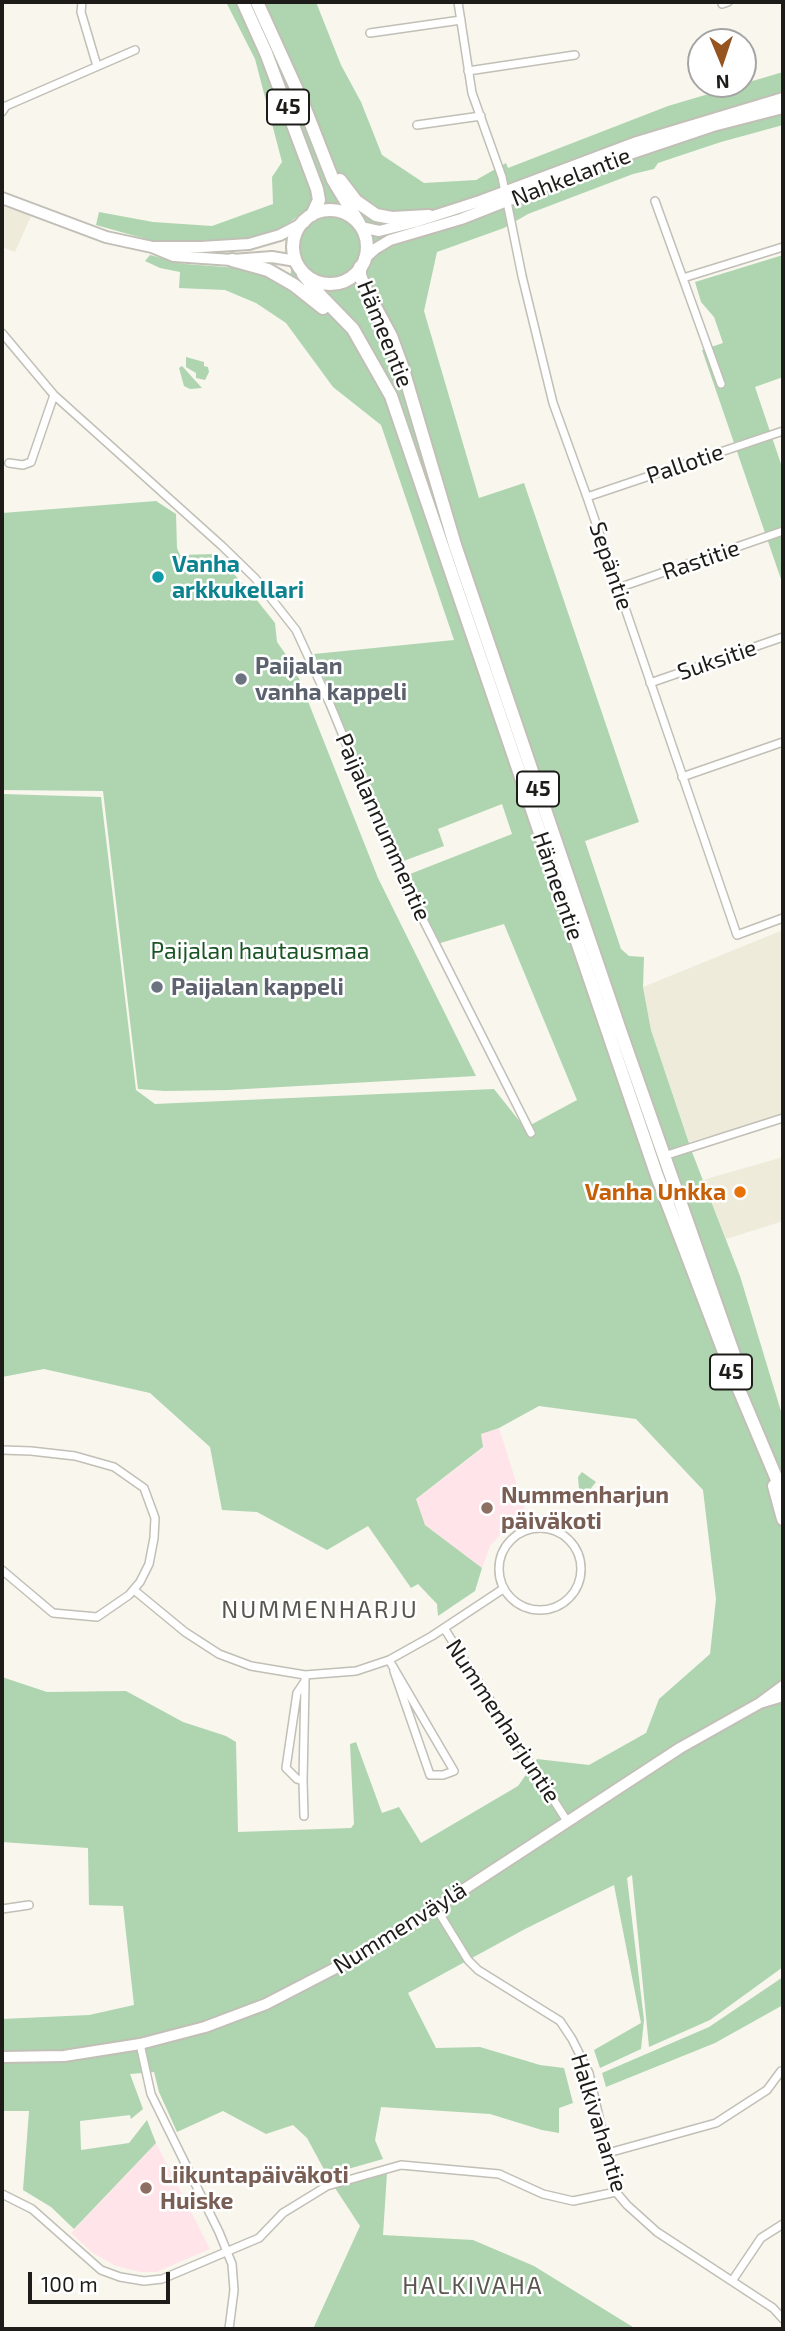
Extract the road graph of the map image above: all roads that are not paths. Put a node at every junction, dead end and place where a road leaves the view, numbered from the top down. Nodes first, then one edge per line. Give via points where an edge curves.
1 (82, 2) edge
2 (243, 2) edge
3 (257, 2) edge
4 (458, 2) edge
5 (461, 19) junction
6 (370, 33) dead end
7 (135, 50) dead end
8 (575, 55) dead end
9 (97, 66) junction
10 (468, 71) junction
11 (783, 98) edge
12 (783, 108) edge
13 (2, 113) edge
14 (481, 116) junction
15 (416, 125) dead end
16 (326, 164) junction
17 (506, 196) junction
18 (2, 198) edge
19 (655, 201) dead end
20 (429, 216) junction
21 (309, 218) junction
22 (360, 225) junction
23 (152, 247) junction
24 (783, 247) edge
25 (232, 260) junction
26 (296, 261) junction
27 (362, 263) junction
28 (303, 274) junction
29 (683, 278) junction
30 (2, 333) edge
31 (361, 344) junction
32 (721, 384) dead end
33 (54, 396) junction
34 (783, 431) edge
35 (9, 463) dead end
36 (587, 497) junction
37 (783, 531) edge
38 (618, 588) junction
39 (783, 637) edge
40 (650, 683) junction
41 (783, 742) edge
42 (682, 777) junction
43 (783, 918) edge
44 (783, 1118) edge
45 (531, 1133) dead end
46 (666, 1155) junction
47 (651, 1160) junction
48 (759, 1436) junction
49 (2, 1451) edge
50 (765, 1452) junction
51 (783, 1494) edge
52 (783, 1519) edge
53 (2, 1570) edge
54 (503, 1589) junction
55 (134, 1590) junction
56 (444, 1628) junction
57 (389, 1660) junction
58 (394, 1671) junction
59 (305, 1678) junction
60 (783, 1686) edge
61 (783, 1696) edge
62 (760, 1703) junction
63 (303, 1781) junction
64 (304, 1816) dead end
65 (567, 1821) junction
66 (29, 1905) dead end
67 (436, 1908) junction
68 (2, 1909) edge
69 (140, 2044) junction
70 (2, 2057) edge
71 (781, 2071) dead end
72 (608, 2153) junction
73 (616, 2192) junction
74 (3, 2197) edge
75 (783, 2224) edge
76 (228, 2253) junction
77 (732, 2281) junction
78 (783, 2319) edge
79 (229, 2329) edge

1 - 9 street
2 - 21 main road, 45 via 267,53 317,189 319,200
3 - 16 main road, 45
4 - 5 street, Sepäntie
5 - 6 street
5 - 10 street, Sepäntie
7 - 9 street
8 - 10 street
9 - 13 street via 6,106
10 - 14 street, Sepäntie
11 - 17 street, Nahkelantie via 637,142
12 - 17 street, Nahkelantie via 676,138
14 - 15 street
14 - 17 street, Sepäntie
16 - 20 main road via 369,211 392,218
16 - 22 main road, 45
17 - 20 street, Nahkelantie
17 - 27 street, Nahkelantie via 461,219 390,240
17 - 36 street, Sepäntie via 553,403
18 - 23 street via 106,237
19 - 29 street
20 - 22 street, Nahkelantie via 379,231
21 - 22 main road via 334,209
21 - 23 street via 280,235 249,244
21 - 26 main road, 45 via 296,240
22 - 27 main road, 45 via 367,245
23 - 25 street via 174,256
24 - 29 street
25 - 26 street via 272,257
25 - 31 main road via 287,281
26 - 28 main road, 45
27 - 28 main road via 344,282 316,282
27 - 46 main road, Hämeentie / 45 via 360,275 402,366 452,534
28 - 31 main road, Hämeentie / 45 via 349,324
29 - 32 street
30 - 33 street, Paijalannummentie
31 - 47 main road, Hämeentie / 45 via 398,413
33 - 35 street via 31,462 23,466
33 - 45 street, Paijalannummentie via 222,546 255,578 296,630 398,870
34 - 36 street, Pallotie
36 - 38 street, Sepäntie
37 - 38 street, Rastitie
38 - 40 street, Sepäntie
39 - 40 street, Suksitie
40 - 42 street, Sepäntie
41 - 42 street
42 - 43 street, Sepäntie via 737,935
44 - 46 street
46 - 47 street
46 - 48 main road, Hämeentie / 45
47 - 48 main road, Hämeentie / 45
48 - 50 main road, Hämeentie / 45
49 - 55 street via 75,1456 114,1467 144,1488 155,1518 154,1538 149,1564
50 - 51 main road, Hämeentie / 45
50 - 52 main road, Hämeentie / 45
53 - 55 street via 53,1613 97,1617
54 - 54 street via 528,1609 544,1611 559,1606 573,1595 580,1580 581,1563 574,1546 564,1535 546,1528 520,1533 500,1557
54 - 56 street
55 - 59 street, Nummenharjuntie via 219,1654
56 - 57 street, Nummenharjuntie
56 - 65 street, Nummenharjuntie
57 - 58 street
57 - 59 street, Nummenharjuntie via 356,1671
58 - 58 street via 430,1775 454,1771
59 - 63 street
59 - 63 street via 297,1693 286,1768
60 - 62 street, Nummenväylä
61 - 62 street, Nummenväylä
62 - 65 street, Nummenväylä
63 - 64 street
65 - 67 street, Nummenväylä
66 - 68 street
67 - 69 street, Nummenväylä via 266,2004
67 - 72 street, Halkivahantie via 478,1970 560,2021 589,2073
69 - 70 street, Nummenväylä via 64,2056
69 - 76 street via 151,2094
71 - 72 street via 766,2090 716,2123
72 - 73 street, Halkivahantie
73 - 76 street via 573,2201 543,2194 499,2174 401,2165 327,2186 283,2213 260,2238
73 - 77 street, Halkivahantie via 657,2232
74 - 76 street via 33,2209 101,2270 120,2277 162,2279
75 - 77 street via 761,2238
76 - 79 street via 234,2283
77 - 78 street, Halkivahantie

